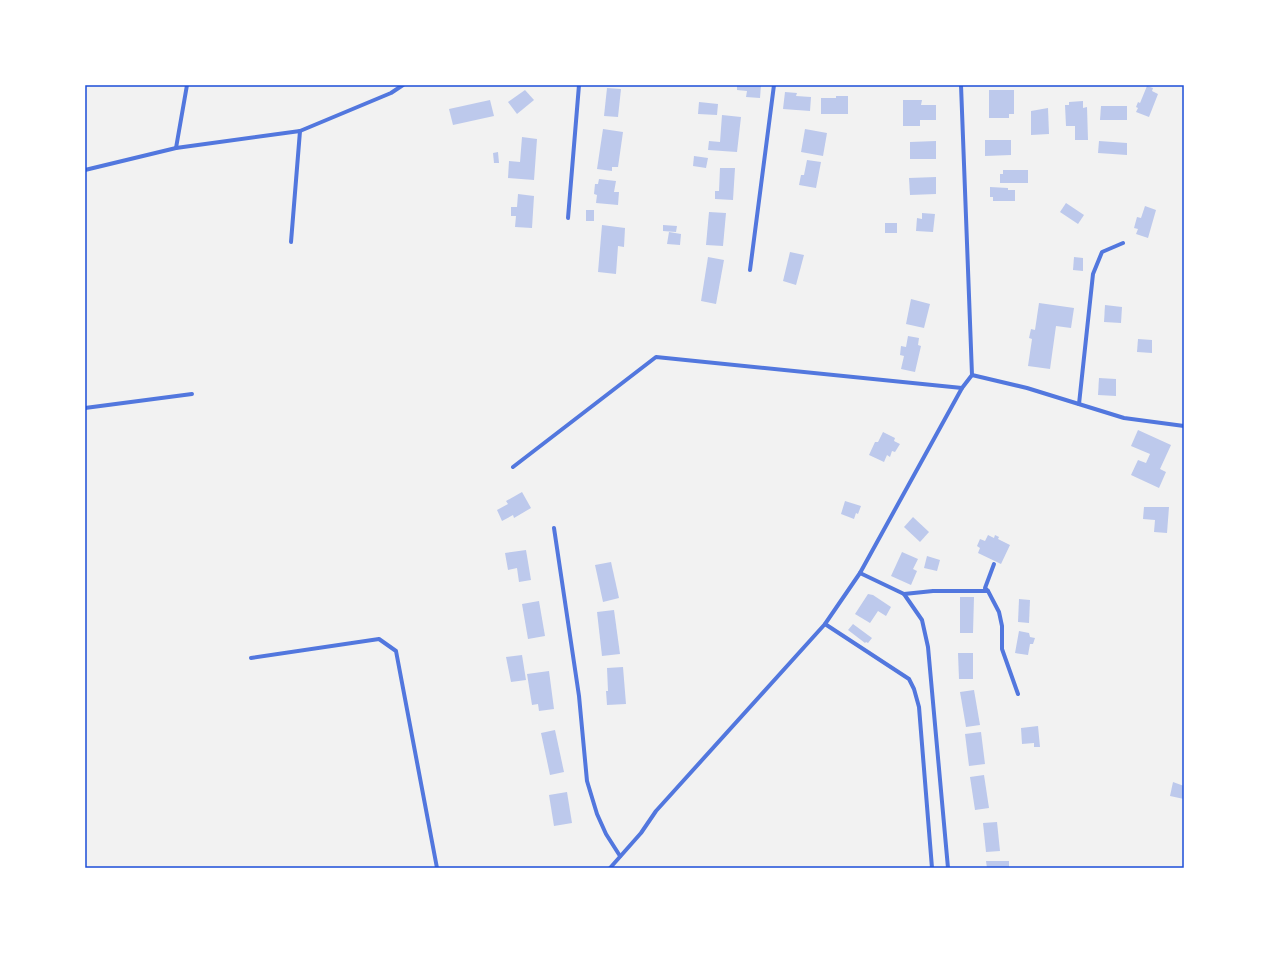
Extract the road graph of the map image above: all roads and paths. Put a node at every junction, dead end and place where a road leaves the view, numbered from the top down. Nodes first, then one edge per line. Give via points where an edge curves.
1 (187, 85) edge
2 (403, 85) edge
3 (579, 85) edge
4 (774, 85) edge
5 (961, 85) edge
6 (300, 132) junction
7 (176, 148) junction
8 (85, 170) edge
9 (568, 218) dead end
10 (291, 242) dead end
11 (1123, 243) dead end
12 (750, 270) dead end
13 (972, 375) junction
14 (962, 388) junction
15 (192, 394) dead end
16 (1079, 404) junction
17 (85, 408) edge
18 (1184, 426) edge
19 (513, 467) dead end
20 (554, 528) dead end
21 (994, 564) dead end
22 (860, 573) junction
23 (988, 591) junction
24 (904, 594) junction
25 (825, 624) junction
26 (251, 658) dead end
27 (1018, 694) dead end
28 (620, 856) junction
29 (437, 868) edge
30 (610, 868) edge
31 (932, 868) edge
32 (948, 868) edge

1 - 7 street
2 - 6 street via 391,93
3 - 9 street
4 - 12 street
5 - 13 street
6 - 7 street
6 - 10 street
7 - 8 street
11 - 16 street via 1102,252 1093,274
13 - 14 street
13 - 16 street
14 - 19 street via 656,357
14 - 22 street
15 - 17 street
16 - 18 street via 1124,418
20 - 28 street via 579,696 587,781 597,814
21 - 23 street via 985,588
22 - 24 street
22 - 25 street
23 - 24 street
23 - 27 street via 999,612 1002,649
24 - 32 street via 922,620 928,647
25 - 28 street
25 - 31 street via 909,679 914,689 919,707
26 - 29 street via 379,639 396,651
28 - 30 street

